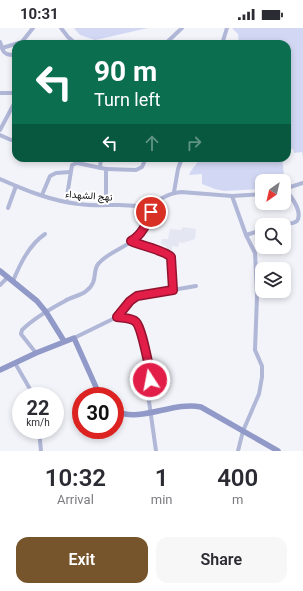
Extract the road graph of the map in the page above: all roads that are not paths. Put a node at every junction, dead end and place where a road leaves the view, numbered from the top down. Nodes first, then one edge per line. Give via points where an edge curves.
1 (33, 28) edge
2 (61, 28) edge
3 (182, 28) edge
4 (226, 28) edge
5 (24, 40) edge
6 (71, 40) edge
7 (169, 40) edge
8 (223, 40) edge
9 (0, 42) edge
10 (12, 46) edge
11 (2, 48) junction
12 (12, 55) edge
13 (0, 92) edge
14 (12, 93) edge
15 (12, 109) edge
16 (0, 130) edge
17 (0, 136) edge
18 (11, 140) dead end
19 (101, 162) edge
20 (144, 162) edge
21 (181, 162) edge
22 (100, 168) junction
23 (106, 169) junction
24 (70, 172) junction
25 (0, 179) edge
26 (303, 183) edge
27 (16, 186) junction
28 (291, 187) edge
29 (174, 192) junction
30 (255, 194) edge
31 (42, 196) junction
32 (232, 196) junction
33 (291, 196) edge
34 (156, 201) junction
35 (66, 202) junction
36 (106, 205) junction
37 (8, 208) dead end
38 (291, 223) edge
39 (255, 232) edge
40 (45, 234) dead end
41 (246, 235) junction
42 (131, 241) junction
43 (0, 271) edge
44 (8, 277) junction
45 (13, 281) junction
46 (0, 285) edge
47 (196, 286) dead end
48 (173, 290) junction
49 (46, 312) junction
50 (117, 317) junction
51 (74, 338) junction
52 (64, 341) junction
53 (36, 353) junction
54 (16, 363) junction
55 (0, 370) edge
56 (29, 387) edge
57 (96, 387) edge
58 (151, 412) junction
59 (124, 414) edge
60 (243, 431) junction
61 (39, 439) edge
62 (41, 451) edge
63 (156, 451) edge
64 (238, 451) edge
65 (278, 451) edge

1 - 5 street
2 - 6 street
3 - 7 street
4 - 8 street
9 - 11 street
10 - 11 street
11 - 12 street via 6,54
13 - 14 street
15 - 16 street
17 - 18 street
19 - 22 street
20 - 23 street via 142,167 136,170
21 - 29 street
22 - 23 street
22 - 24 street via 77,163 72,165
23 - 36 street
24 - 31 street via 50,176
24 - 35 street
25 - 27 street, نهج الشهداء
26 - 28 street
27 - 31 street, نهج الشهداء
27 - 37 street
29 - 32 street
29 - 34 street, نهج الشهداء
30 - 32 street
31 - 35 street, نهج الشهداء
32 - 41 street
33 - 38 street via 298,204 301,214 300,218
34 - 36 street, نهج الشهداء via 146,205
34 - 42 street via 146,224
35 - 36 street, نهج الشهداء
39 - 41 street
40 - 45 street via 25,257
41 - 60 street via 256,261 255,350 262,366 262,377 259,394
42 - 48 lane via 171,257
42 - 49 street via 98,264 90,288
43 - 44 street
44 - 45 street
44 - 46 street
45 - 49 street
47 - 48 street
48 - 50 street via 137,296
49 - 52 street
49 - 53 street via 21,331
50 - 51 street
50 - 58 street via 135,321 141,332 151,375 148,394
51 - 52 street
51 - 57 street
52 - 53 street
53 - 54 street
54 - 55 street
54 - 56 street
58 - 59 street
58 - 60 street via 197,406
58 - 63 street
60 - 64 street
60 - 65 street
61 - 62 street

